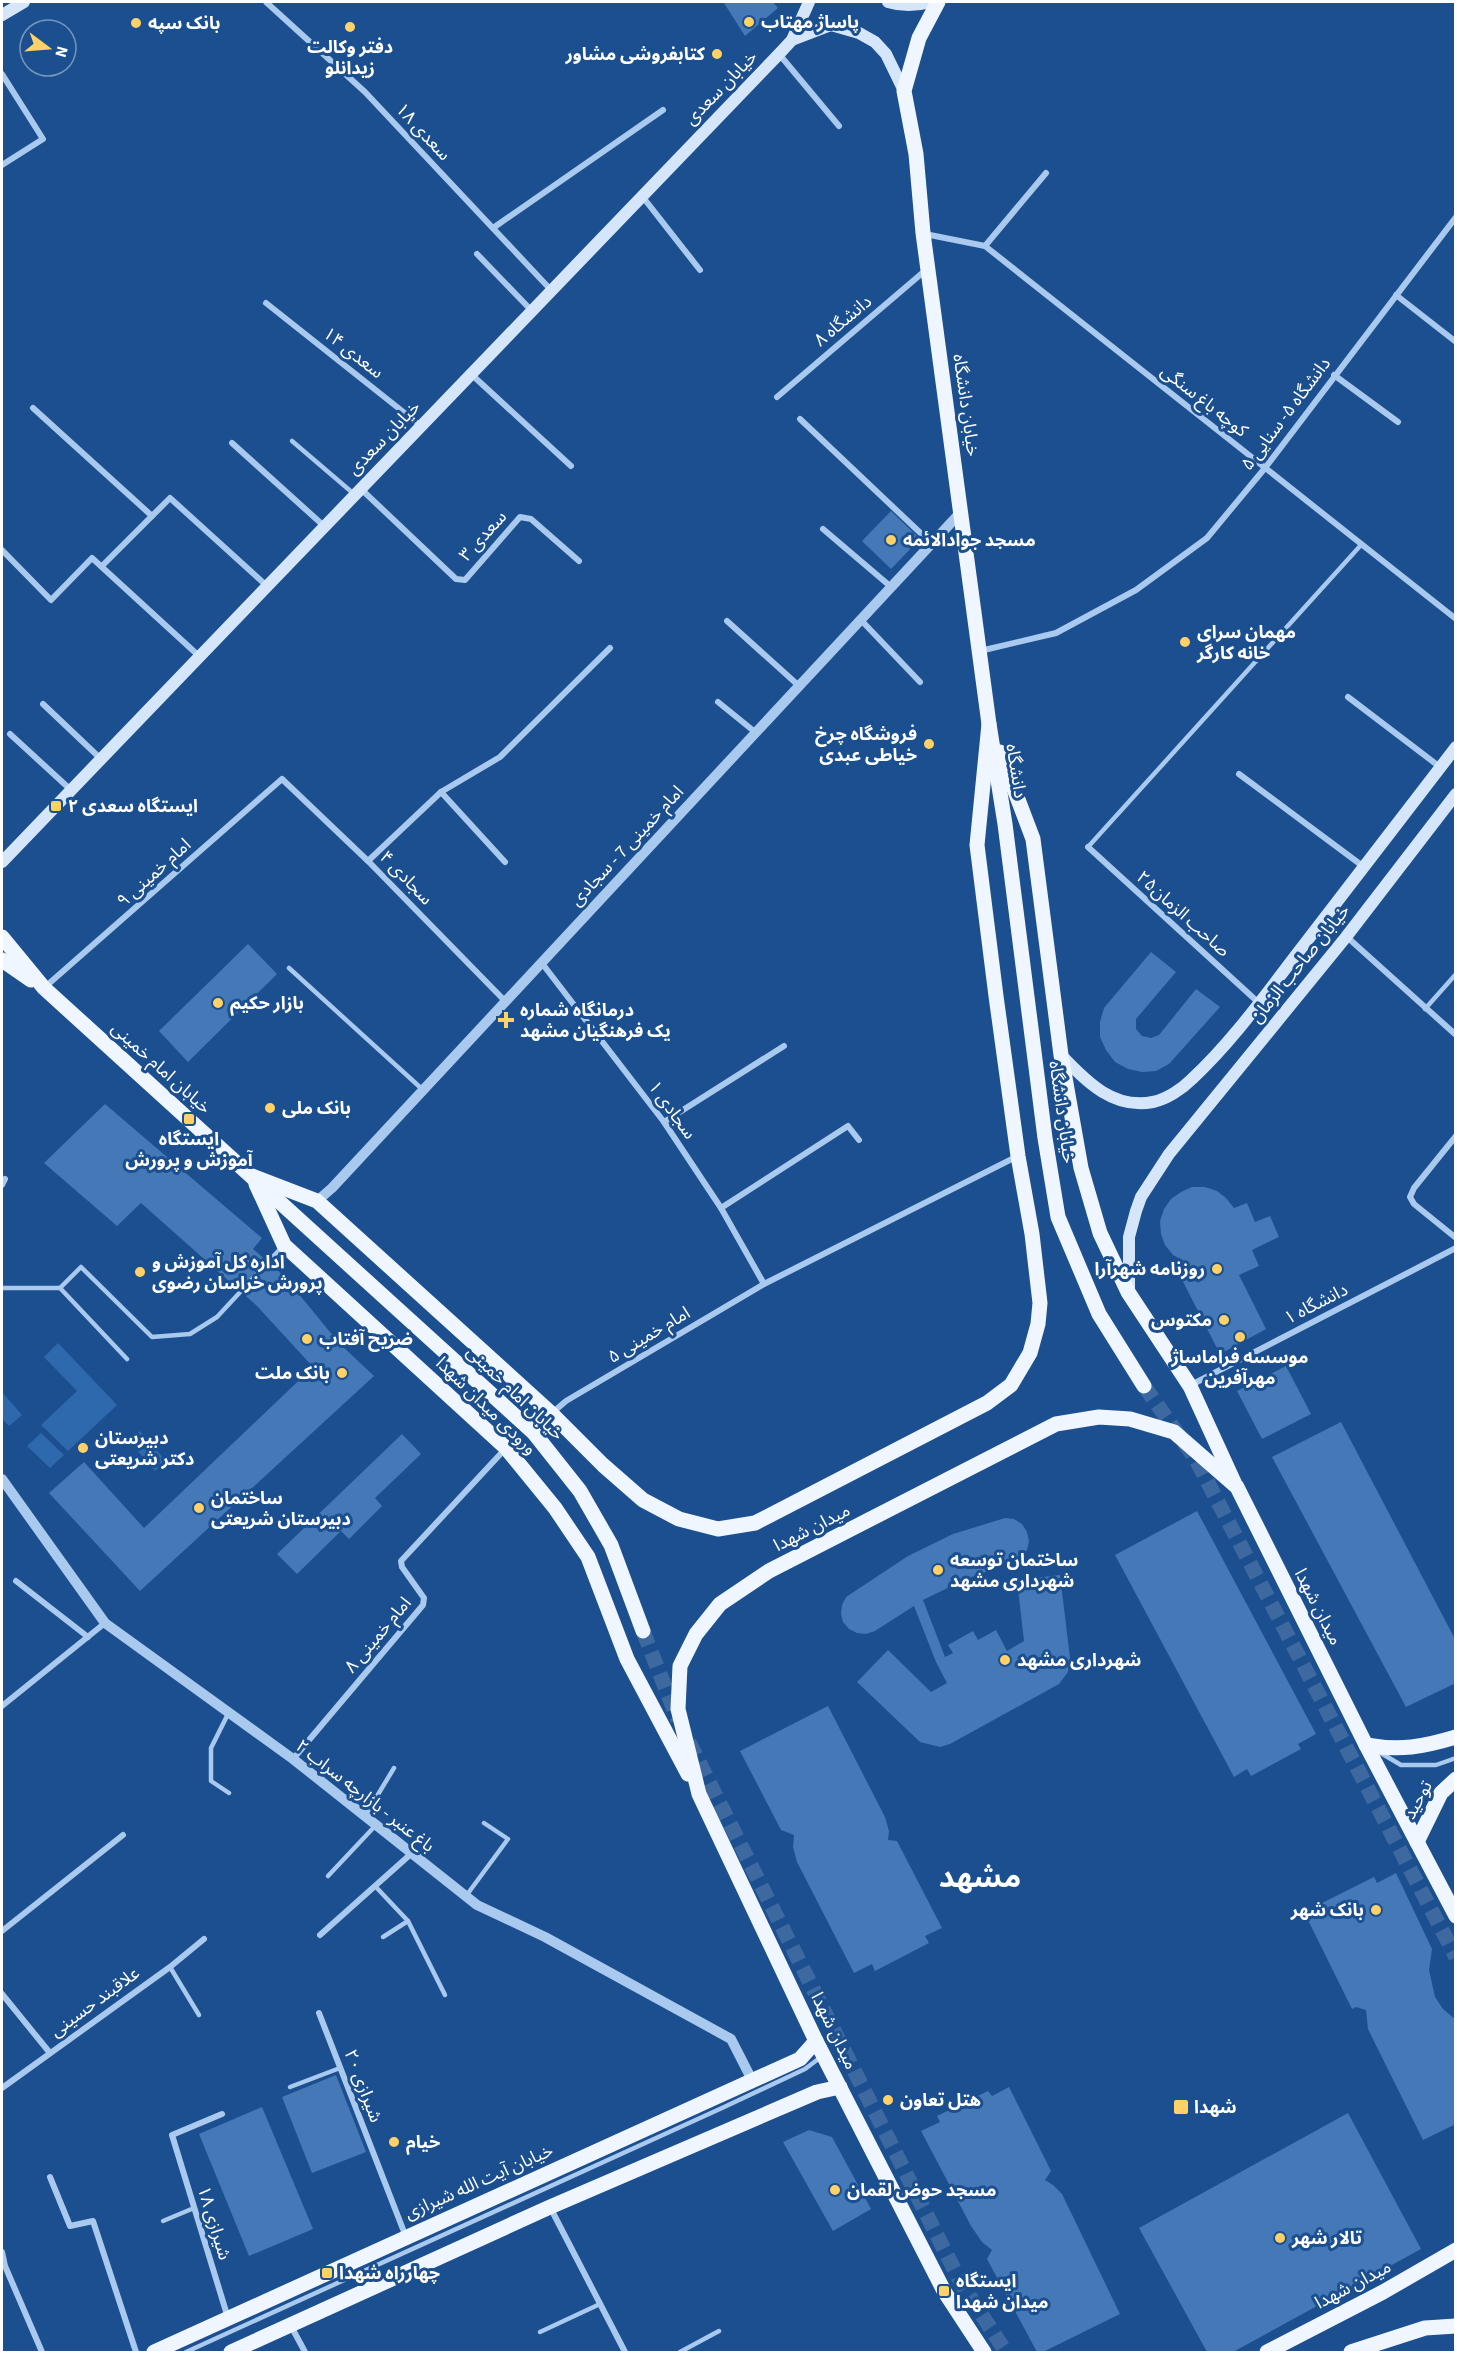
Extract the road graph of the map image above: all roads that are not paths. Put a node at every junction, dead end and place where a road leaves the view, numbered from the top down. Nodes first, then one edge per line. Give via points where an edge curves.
1 (24, 2) edge
2 (266, 2) edge
3 (809, 2) edge
4 (888, 2) edge
5 (930, 2) edge
6 (938, 2) edge
7 (2, 15) edge
8 (792, 40) junction
9 (779, 54) junction
10 (2, 74) edge
11 (904, 91) junction
12 (663, 110) dead end
13 (838, 126) dead end
14 (2, 165) edge
15 (1046, 173) dead end
16 (642, 196) junction
17 (1455, 219) edge
18 (493, 228) junction
19 (923, 233) junction
20 (985, 246) junction
21 (477, 254) dead end
22 (928, 268) junction
23 (700, 270) dead end
24 (551, 290) junction
25 (1396, 295) junction
26 (266, 303) dead end
27 (531, 310) junction
28 (1455, 342) edge
29 (471, 374) junction
30 (1334, 375) junction
31 (777, 397) dead end
32 (33, 408) dead end
33 (800, 418) dead end
34 (1398, 422) dead end
35 (421, 426) junction
36 (292, 441) dead end
37 (232, 442) dead end
38 (571, 466) dead end
39 (1265, 468) junction
40 (358, 491) junction
41 (960, 512) junction
42 (152, 516) junction
43 (324, 526) junction
44 (823, 529) dead end
45 (931, 543) junction
46 (1361, 545) junction
47 (2, 550) edge
48 (579, 561) dead end
49 (102, 566) junction
50 (267, 586) junction
51 (890, 586) junction
52 (1455, 617) edge
53 (859, 619) junction
54 (727, 621) dead end
55 (610, 648) dead end
56 (980, 651) junction
57 (199, 656) junction
58 (920, 682) dead end
59 (798, 685) junction
60 (1348, 697) dead end
61 (718, 702) dead end
62 (43, 704) dead end
63 (989, 724) junction
64 (755, 732) junction
65 (10, 734) dead end
66 (1455, 747) edge
67 (101, 759) junction
68 (1440, 767) junction
69 (1239, 774) dead end
70 (282, 779) joint
71 (71, 790) junction
72 (441, 792) junction
73 (1455, 794) edge
74 (1005, 824) joint
75 (1088, 847) joint
76 (368, 861) junction
77 (2, 862) edge
78 (505, 862) dead end
79 (1364, 867) junction
80 (2, 937) edge
81 (1346, 937) junction
82 (2, 960) edge
83 (541, 962) junction
84 (289, 968) dead end
85 (1455, 974) edge
86 (44, 988) junction
87 (505, 1001) junction
88 (1259, 1003) junction
89 (1425, 1009) junction
90 (1455, 1035) edge
91 (784, 1046) dead end
92 (1061, 1055) junction
93 (422, 1089) junction
94 (664, 1122) junction
95 (1455, 1136) edge
96 (858, 1140) dead end
97 (1018, 1156) junction
98 (252, 1176) junction
99 (317, 1201) junction
100 (721, 1208) junction
101 (1455, 1238) edge
102 (284, 1245) junction
103 (1455, 1248) edge
104 (765, 1284) junction
105 (2, 1288) edge
106 (60, 1288) junction
107 (1128, 1292) junction
108 (127, 1359) dead end
109 (1144, 1386) tunnel mouth
110 (1190, 1386) junction
111 (552, 1414) junction
112 (506, 1448) junction
113 (2, 1479) edge
114 (1237, 1487) junction
115 (16, 1581) dead end
116 (105, 1623) junction
117 (643, 1631) tunnel mouth
118 (88, 1637) junction
119 (2, 1706) edge
120 (229, 1712) junction
121 (1455, 1737) edge
122 (1366, 1744) junction
123 (1455, 1758) edge
124 (293, 1759) junction
125 (394, 1768) dead end
126 (1455, 1779) edge
127 (229, 1793) dead end
128 (699, 1794) junction
129 (365, 1816) junction
130 (484, 1823) dead end
131 (376, 1825) junction
132 (123, 1835) dead end
133 (1417, 1842) junction
134 (412, 1853) junction
135 (328, 1876) dead end
136 (375, 1886) junction
137 (466, 1896) junction
138 (1455, 1916) edge
139 (408, 1921) junction
140 (2, 1931) edge
141 (320, 1935) dead end
142 (383, 1937) dead end
143 (204, 1939) dead end
144 (170, 1967) junction
145 (2, 1994) edge
146 (445, 1995) dead end
147 (318, 2013) dead end
148 (199, 2015) dead end
149 (816, 2041) junction
150 (50, 2053) junction
151 (824, 2055) junction
152 (340, 2068) junction
153 (752, 2080) junction
154 (290, 2087) dead end
155 (840, 2087) junction
156 (2, 2088) edge
157 (222, 2115) dead end
158 (50, 2177) dead end
159 (550, 2207) junction
160 (194, 2208) junction
161 (163, 2221) dead end
162 (406, 2237) junction
163 (1455, 2250) edge
164 (2, 2253) edge
165 (600, 2304) junction
166 (228, 2318) junction
167 (291, 2325) junction
168 (1455, 2326) edge
169 (719, 2331) dead end
170 (540, 2332) dead end
171 (42, 2352) edge
172 (136, 2352) edge
173 (154, 2352) edge
174 (186, 2352) edge
175 (231, 2352) edge
176 (304, 2352) edge
177 (625, 2352) edge
178 (680, 2352) edge
179 (984, 2352) edge
180 (1268, 2352) edge
181 (1351, 2352) edge

1 - 7 main road
2 - 18 street, سعدی ۱۸ via 365,92
3 - 8 main road
4 - 5 main road
6 - 11 main road via 919,38
8 - 9 main road, خیابان سعدی
8 - 11 main road via 831,25 859,33 886,54
9 - 13 street
9 - 16 main road, خیابان سعدی
10 - 14 street via 43,139
11 - 19 main road, خیابان دانشگاه via 916,154
12 - 18 street
15 - 20 street
16 - 23 street
16 - 24 main road, خیابان سعدی
17 - 25 street, دانشگاه ۵- سنایی ۵
18 - 24 street, سعدی ۱۸
19 - 20 street, کوچه باغ سنگی
19 - 22 main road, خیابان دانشگاه
20 - 39 street, کوچه باغ سنگی
21 - 27 street
22 - 31 street, دانشگاه ۸
22 - 41 main road, خیابان دانشگاه
24 - 27 main road, خیابان سعدی
25 - 28 street
25 - 30 street, دانشگاه ۵- سنایی ۵
26 - 35 street, سعدی ۱۴
27 - 29 main road, خیابان سعدی
29 - 35 main road, خیابان سعدی
29 - 38 street
30 - 34 street
30 - 39 street, دانشگاه ۵- سنایی ۵
32 - 42 street
33 - 45 street
35 - 40 main road, خیابان سعدی
36 - 40 lane
37 - 43 street
39 - 46 street, کوچه باغ سنگی
39 - 56 street, دانشگاه ۵- سنایی ۵ via 1207,538 1137,590 1056,633
40 - 43 main road, خیابان سعدی
40 - 48 street, سعدی ۳ via 460,581 520,517 531,519
41 - 45 street, امام خمینی 7 - سجادی
41 - 56 main road, خیابان دانشگاه
42 - 49 street
42 - 50 street via 170,498
43 - 50 main road, خیابان سعدی
44 - 51 street
45 - 51 street, امام خمینی 7 - سجادی
46 - 52 street, کوچه باغ سنگی
46 - 75 lane
47 - 49 street via 51,600 92,558
49 - 57 street
50 - 57 main road, خیابان سعدی
51 - 53 street, امام خمینی 7 - سجادی
53 - 58 street
53 - 59 street, امام خمینی 7 - سجادی
54 - 59 street
55 - 72 street via 500,757
56 - 63 main road, خیابان دانشگاه
57 - 67 main road, خیابان سعدی
59 - 64 street, امام خمینی 7 - سجادی
60 - 68 street
61 - 64 street
62 - 67 street
63 - 74 main road, دانشگاه
63 - 92 main road via 1034,839
63 - 97 main road via 977,845
64 - 83 street, امام خمینی 7 - سجادی
65 - 71 street
66 - 68 main road
67 - 71 main road, خیابان سعدی
68 - 79 main road
69 - 79 street
70 - 76 street, سجادی ۴
70 - 86 street, امام خمینی ۹
71 - 77 main road, خیابان سعدی
72 - 76 street
72 - 78 street
73 - 81 main road, خیابان صاحب الزمان
74 - 109 main road, خیابان دانشگاه via 1058,1217 1099,1314
75 - 88 street, صاحب الزمان۲۵
76 - 87 street, سجادی ۴
79 - 88 main road
80 - 86 main road, خیابان امام خمینی
81 - 89 street
81 - 107 main road, خیابان صاحب الزمان via 1169,1154 1141,1197 1129,1237
82 - 86 main road, خیابان امام خمینی
83 - 87 street, امام خمینی 7 - سجادی
83 - 94 street, سجادی ۱
84 - 93 lane
85 - 89 lane
86 - 98 main road, خیابان امام خمینی
87 - 93 street, امام خمینی 7 - سجادی
88 - 92 main road via 1191,1080 1155,1102 1134,1103 1108,1096
89 - 90 street
91 - 94 street
92 - 107 main road via 1081,1168 1100,1233
93 - 99 street, امام خمینی 7 - سجادی
94 - 100 street, سجادی ۱
95 - 101 street via 1410,1197
96 - 100 street via 848,1126
97 - 104 street, امام خمینی ۵
97 - 111 main road via 1032,1234 1040,1303 1038,1324 1030,1353 1011,1385 987,1403 755,1523 718,1529 679,1519 644,1500
98 - 99 main road
98 - 102 main road, ورودی میدان شهدا
98 - 117 main road, خیابان امام خمینی via 534,1433 580,1491 611,1545
99 - 111 main road
100 - 104 street, سجادی ۱
102 - 106 lane via 217,1317 190,1334 152,1336 81,1267
102 - 112 main road, ورودی میدان شهدا
103 - 110 street, دانشگاه ۱
104 - 111 street, امام خمینی ۵ via 566,1401
105 - 106 lane
106 - 108 lane
107 - 110 main road
110 - 114 main road
112 - 124 street, امام خمینی ۸ via 401,1561 424,1598 423,1605
112 - 128 main road, ورودی میدان شهدا via 555,1508 588,1557 627,1659
113 - 116 street, باغ عنبر - بازارچه سراب ۲
114 - 122 main road, میدان شهدا
114 - 128 main road, میدان شهدا via 1174,1432 1130,1419 1099,1417 1056,1424 769,1572 720,1604 696,1634 680,1666 678,1709
115 - 118 street
116 - 118 street
116 - 120 street, باغ عنبر - بازارچه سراب ۲
118 - 119 street
120 - 124 street, باغ عنبر - بازارچه سراب ۲
120 - 127 lane via 211,1748 211,1780
121 - 122 main road via 1416,1748
122 - 123 lane via 1401,1765 1436,1765
122 - 133 main road, میدان شهدا
124 - 129 street, باغ عنبر - بازارچه سراب ۲
125 - 129 lane
126 - 133 main road, توحید via 1441,1793
128 - 149 main road, میدان شهدا
129 - 131 street, باغ عنبر - بازارچه سراب ۲
130 - 137 lane via 508,1839
131 - 134 street, باغ عنبر - بازارچه سراب ۲
131 - 135 lane
132 - 140 street
133 - 138 main road, میدان شهدا
134 - 136 street
134 - 137 street, باغ عنبر - بازارچه سراب ۲
136 - 139 lane
136 - 141 street
137 - 153 street, باغ عنبر - بازارچه سراب ۲ via 731,2039
139 - 142 lane
139 - 146 lane
143 - 144 street, علاقبند حسینی
144 - 148 lane
144 - 150 street, علاقبند حسینی
145 - 150 street
147 - 152 street, شیرازی ۲۰
149 - 151 main road, میدان شهدا
149 - 153 main road, خیابان آیت الله شیرازی via 800,2059
150 - 156 street, علاقبند حسینی
151 - 155 main road, میدان شهدا
151 - 174 lane via 805,2069 743,2099
152 - 154 lane
152 - 162 street, شیرازی ۲۰
153 - 162 main road, خیابان آیت الله شیرازی
155 - 159 main road via 818,2092
155 - 179 main road, میدان شهدا via 944,2291
157 - 160 street, شیرازی ۱۸ via 172,2136
158 - 172 street via 70,2226 92,2220
159 - 165 street
159 - 167 main road
160 - 161 lane
160 - 166 street, شیرازی ۱۸
162 - 166 main road, خیابان آیت الله شیرازی
163 - 180 main road, میدان شهدا
164 - 171 street
165 - 170 lane
165 - 177 street
166 - 173 main road, خیابان آیت الله شیرازی
167 - 175 main road
167 - 176 street
168 - 181 main road via 1425,2328
169 - 178 lane

